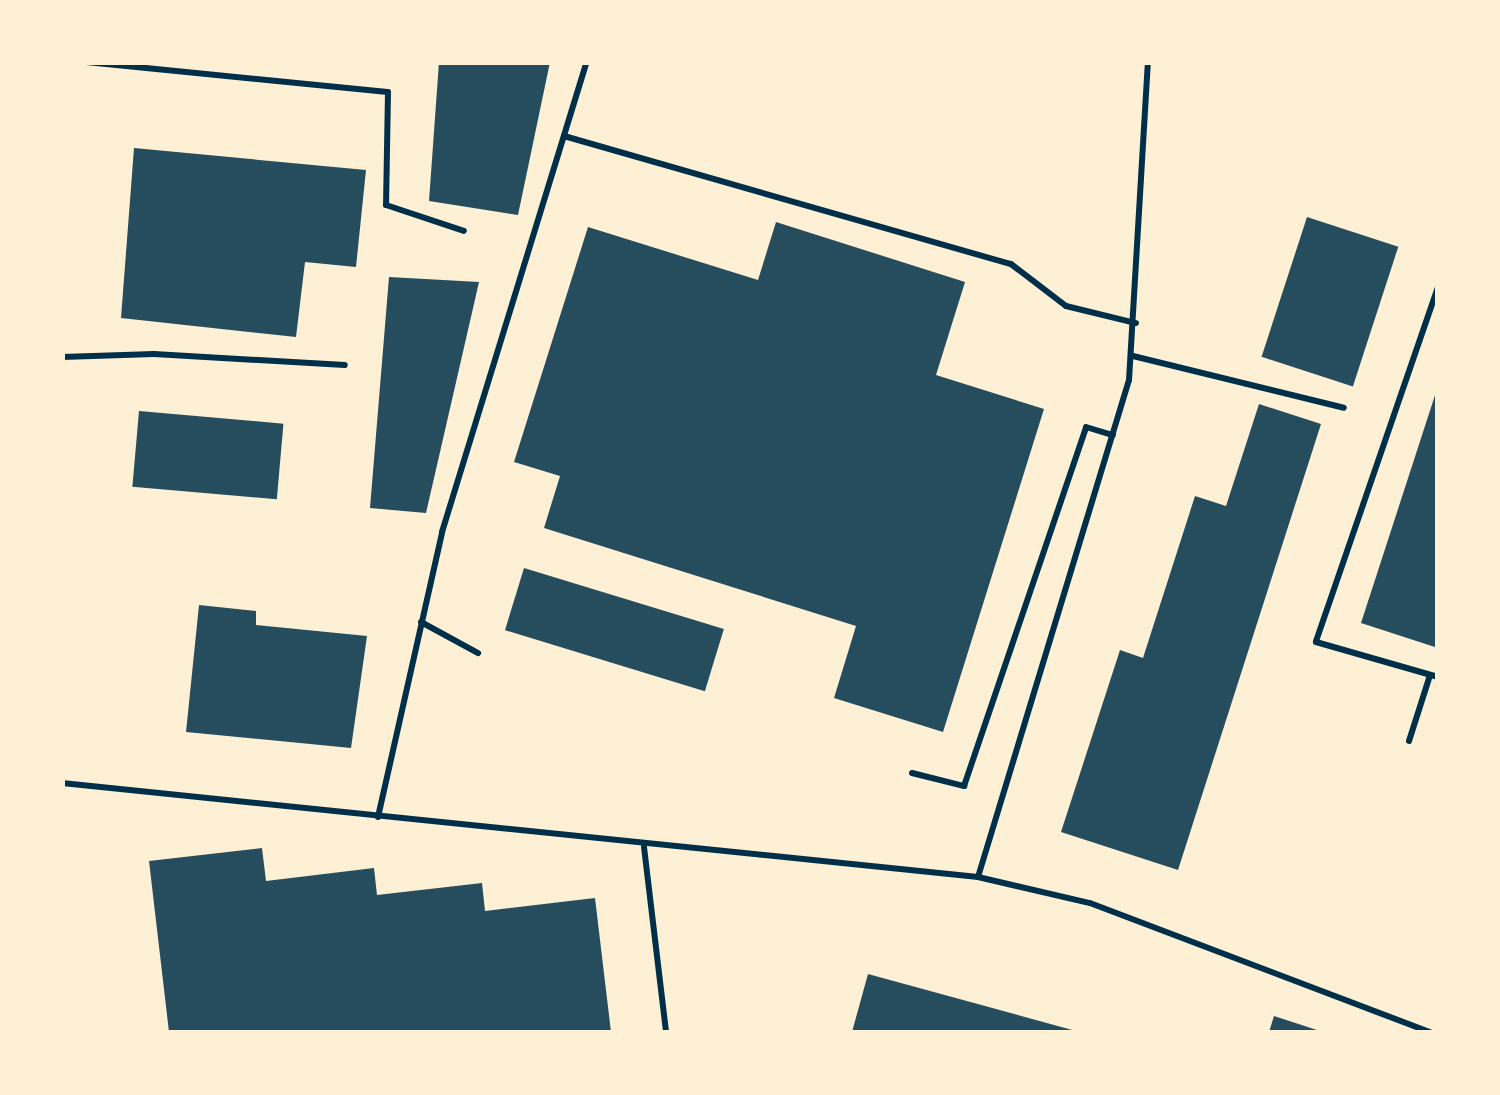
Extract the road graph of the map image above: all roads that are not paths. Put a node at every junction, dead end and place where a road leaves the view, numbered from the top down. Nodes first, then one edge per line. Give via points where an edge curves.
1 (86, 62) edge
2 (587, 62) edge
3 (1148, 62) edge
4 (564, 136) junction
5 (464, 231) dead end
6 (1438, 287) edge
7 (1136, 323) junction
8 (62, 356) edge
9 (1133, 356) junction
10 (345, 366) dead end
11 (1344, 408) dead end
12 (1113, 435) junction
13 (421, 622) junction
14 (478, 653) dead end
15 (1434, 676) edge
16 (1408, 741) dead end
17 (912, 773) dead end
18 (62, 783) edge
19 (378, 818) junction
20 (644, 847) junction
21 (978, 877) junction
22 (666, 1032) edge
23 (1430, 1032) edge

1 - 5 lane via 388,92 386,205
2 - 4 lane
3 - 7 lane
4 - 7 lane via 1011,264 1066,306
4 - 13 lane
6 - 15 lane via 1316,642
7 - 9 lane
8 - 10 lane via 154,354
9 - 11 lane
9 - 12 lane
12 - 17 lane via 1086,427 964,786
12 - 21 lane
13 - 14 lane
13 - 19 lane
15 - 16 lane
18 - 19 lane
19 - 20 lane
20 - 21 lane
20 - 22 lane
21 - 23 lane via 1090,903

